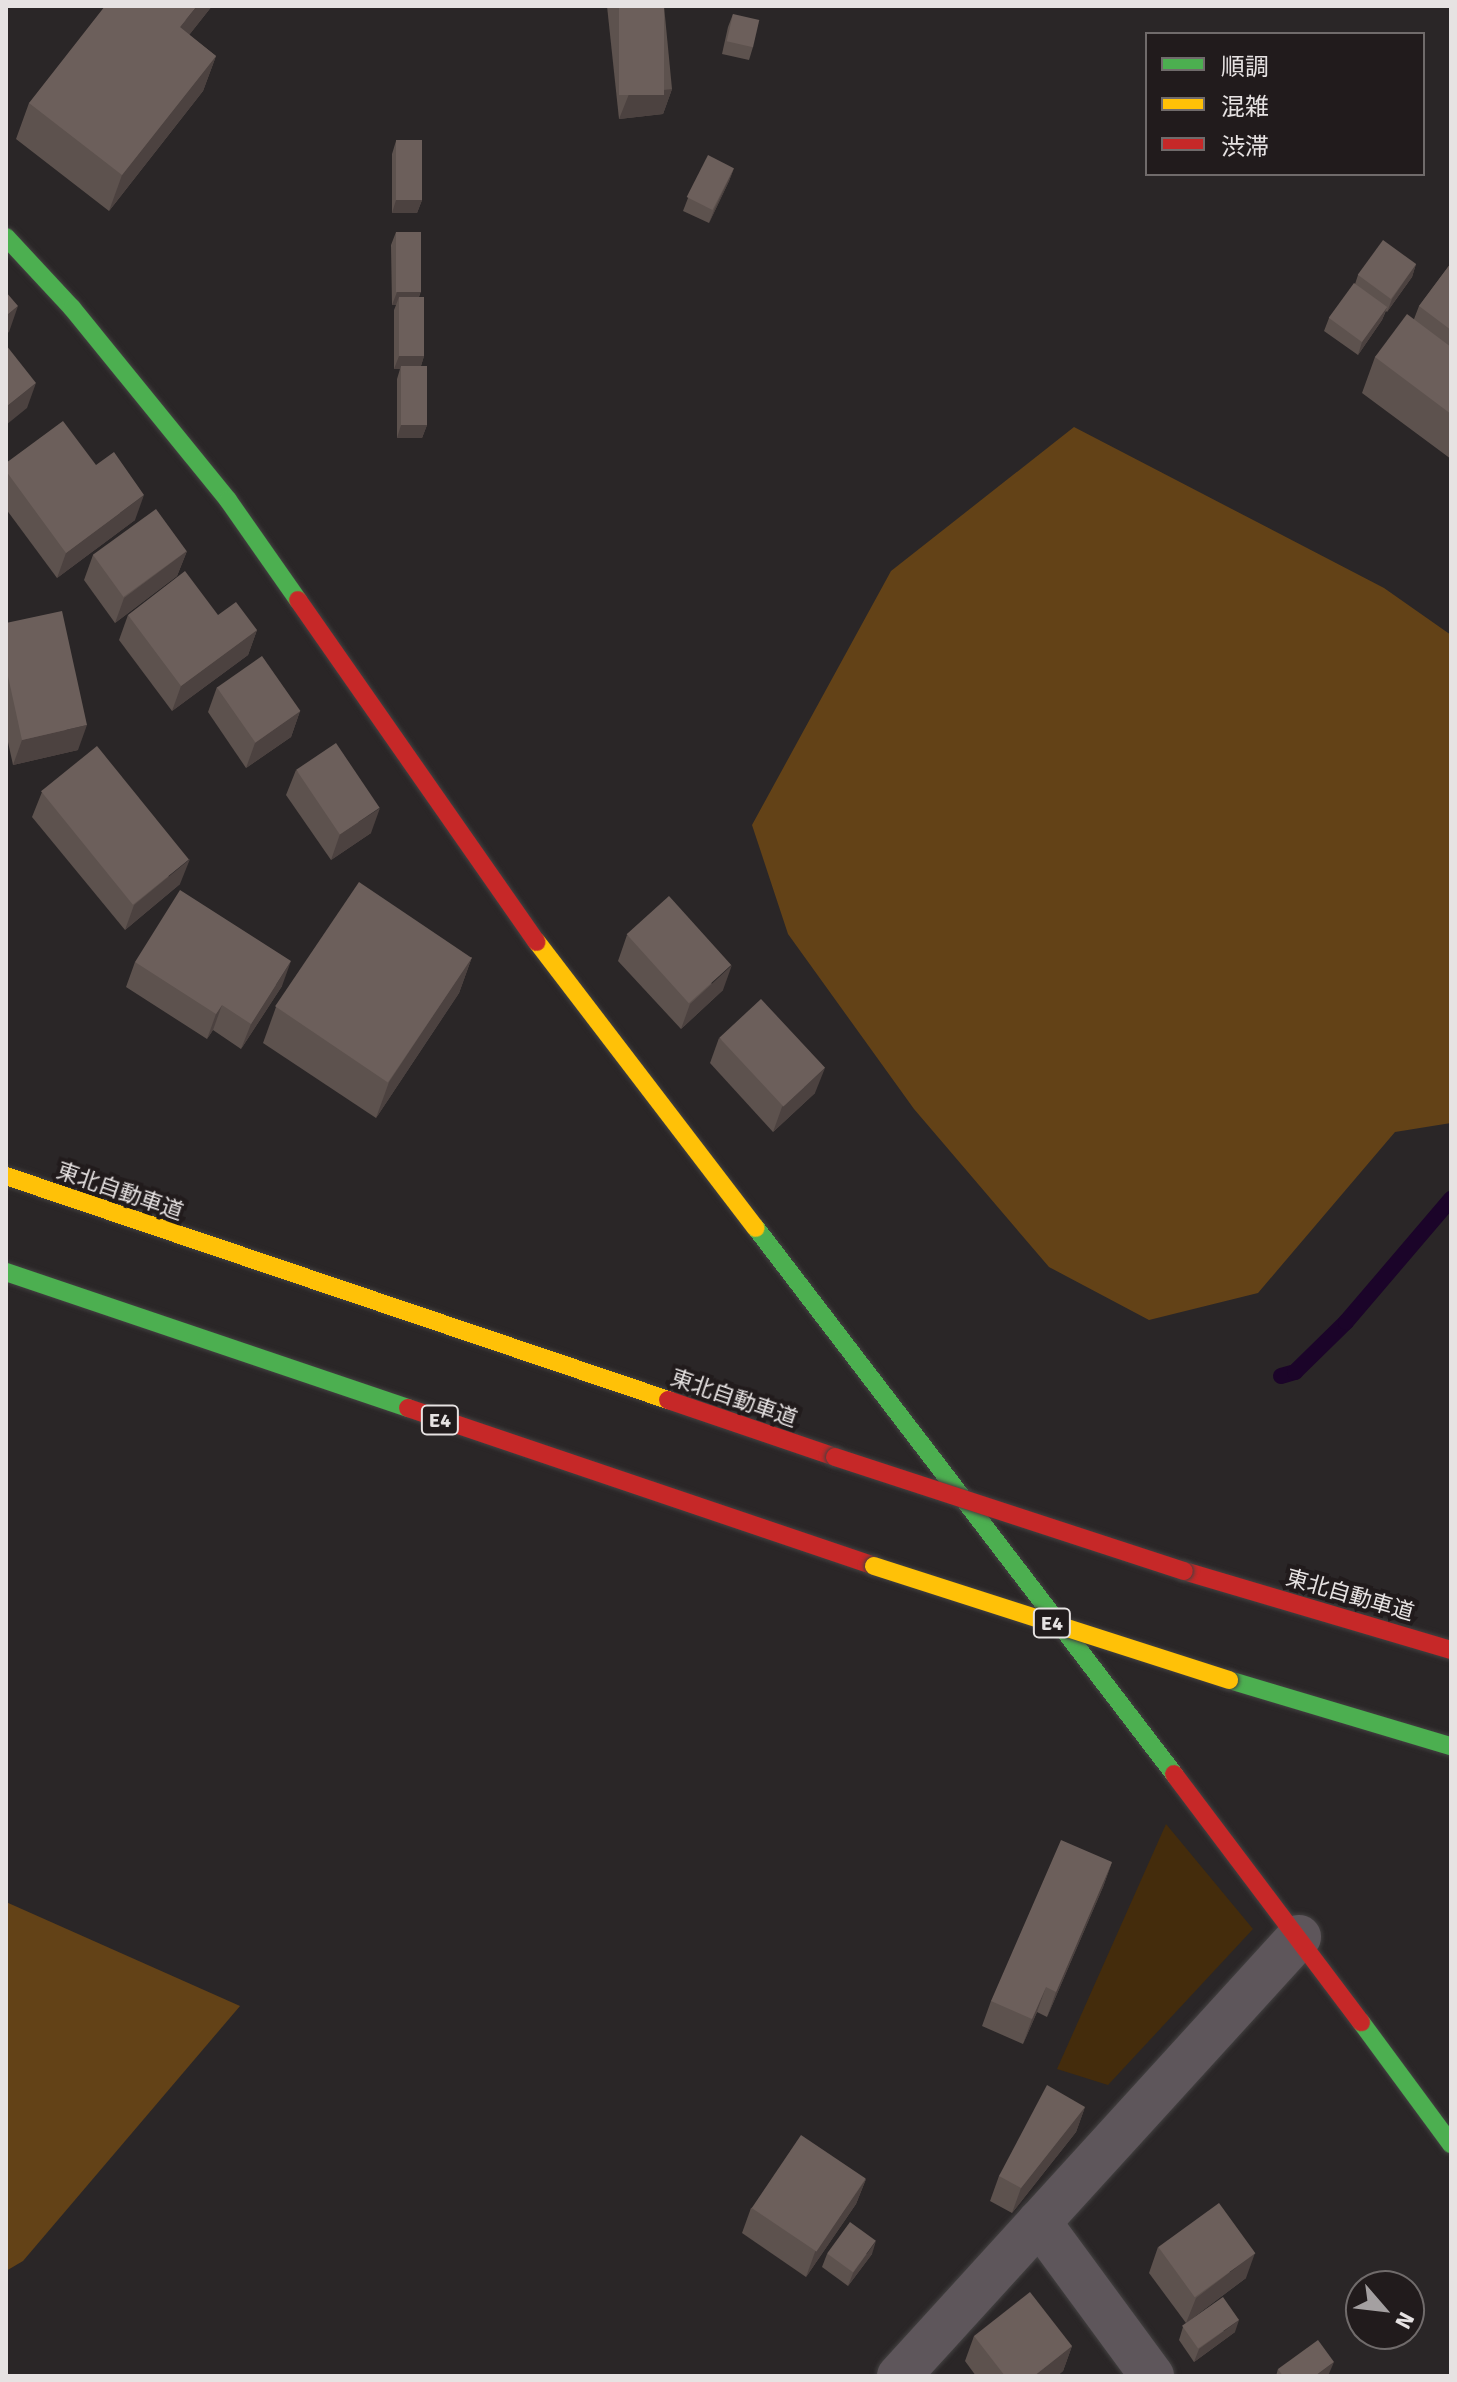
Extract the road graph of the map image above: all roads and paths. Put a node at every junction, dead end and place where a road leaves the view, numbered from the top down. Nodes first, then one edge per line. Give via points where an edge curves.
1 (6, 237) edge
2 (6, 1176) edge
3 (6, 1272) edge
4 (1451, 1650) edge
5 (1451, 1746) edge
6 (1299, 1937) junction
7 (1451, 2144) edge
8 (1039, 2222) junction
9 (899, 2376) edge
10 (1152, 2376) edge

1 - 6 main road via 72,308 228,500 520,919
2 - 4 main road, 東北自動車道, bridge via 835,1457 1184,1571
3 - 5 main road, E4, bridge via 874,1566
6 - 7 main road
6 - 8 street
8 - 9 street
8 - 10 street

